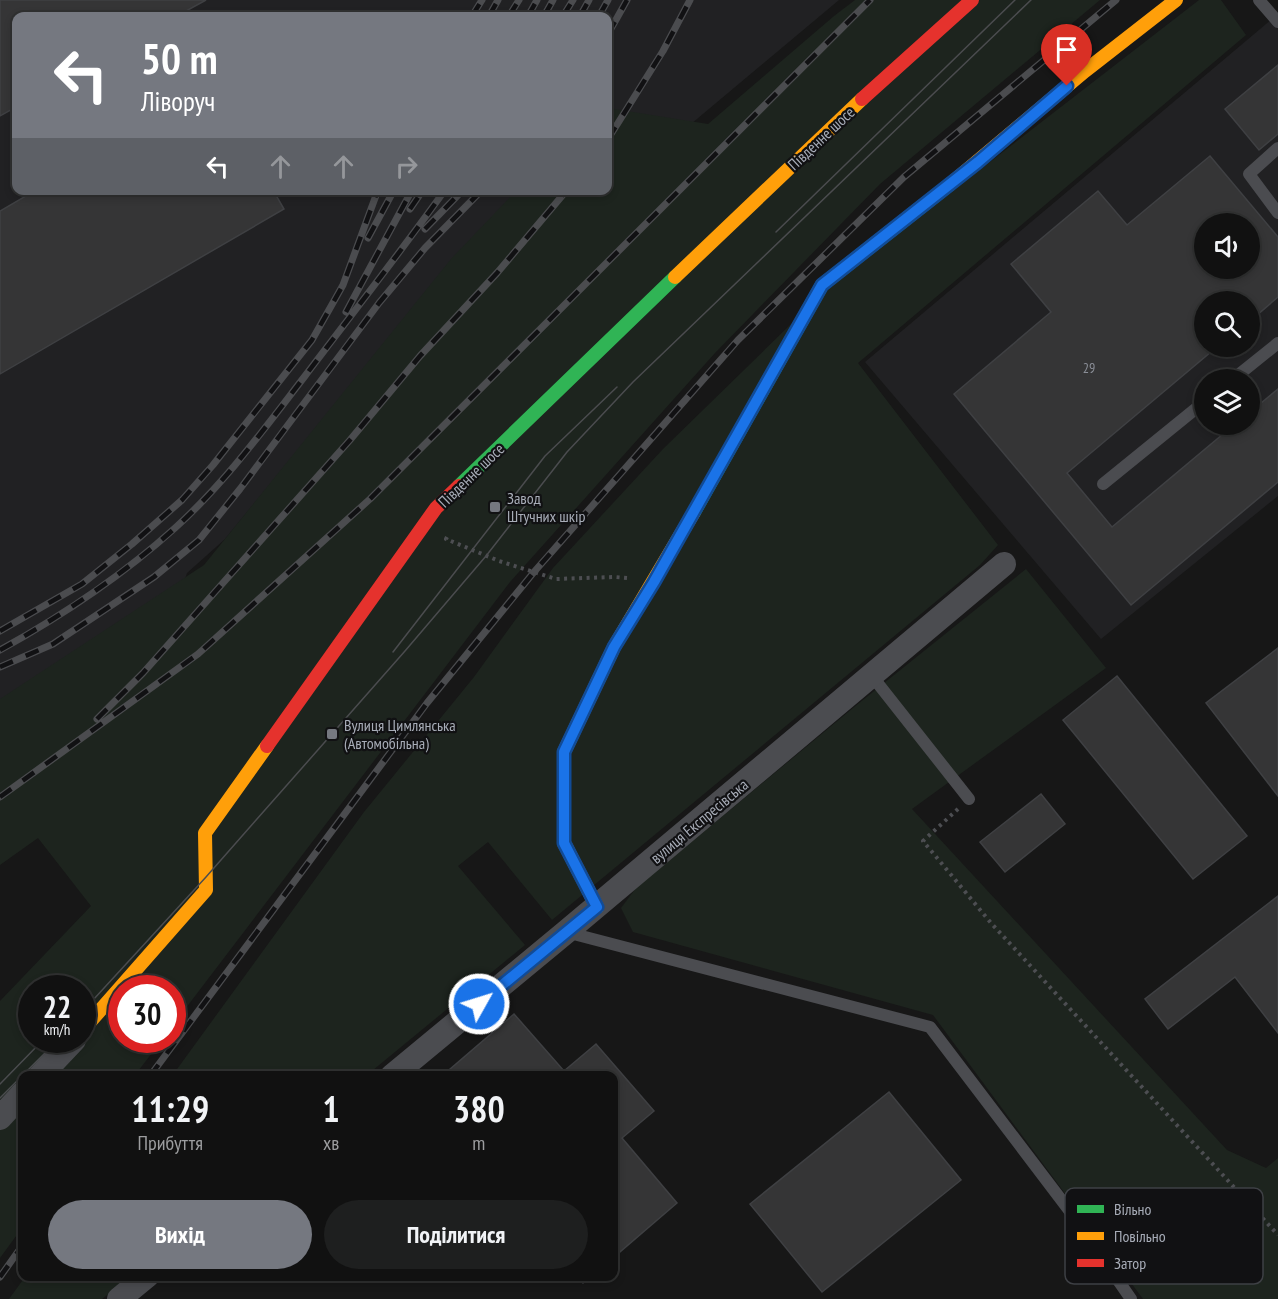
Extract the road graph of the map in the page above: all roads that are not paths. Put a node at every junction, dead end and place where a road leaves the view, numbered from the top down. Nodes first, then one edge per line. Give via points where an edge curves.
1 (972, 0) edge
2 (1176, 0) edge
3 (1259, 0) edge
4 (1278, 22) edge
5 (1278, 148) edge
6 (1278, 213) edge
7 (1278, 343) edge
8 (1246, 369) edge
9 (1194, 410) edge
10 (1103, 484) dead end
11 (1004, 564) dead end
12 (872, 676) junction
13 (969, 799) road end
14 (597, 907) junction
15 (566, 933) junction
16 (96, 1015) edge
17 (62, 1053) edge
18 (45, 1071) edge
19 (398, 1071) edge
20 (18, 1098) edge
21 (0, 1118) edge
22 (1065, 1205) edge
23 (141, 1281) edge
24 (1121, 1284) edge
25 (119, 1299) edge
26 (1131, 1299) edge

1 - 16 street, Південне шосе via 837,121 436,508 205,833 206,890
2 - 14 street via 822,285 614,647 564,752 564,843
3 - 4 lane
5 - 6 lane via 1249,174
7 - 8 lane
9 - 10 lane
11 - 12 street, вулиця Експресівська
12 - 13 lane
12 - 14 street, вулиця Експресівська
14 - 15 street, вулиця Експресівська
15 - 19 street, вулиця Експресівська
15 - 22 lane via 930,1027
17 - 18 street
20 - 21 street
23 - 25 street
24 - 26 lane

